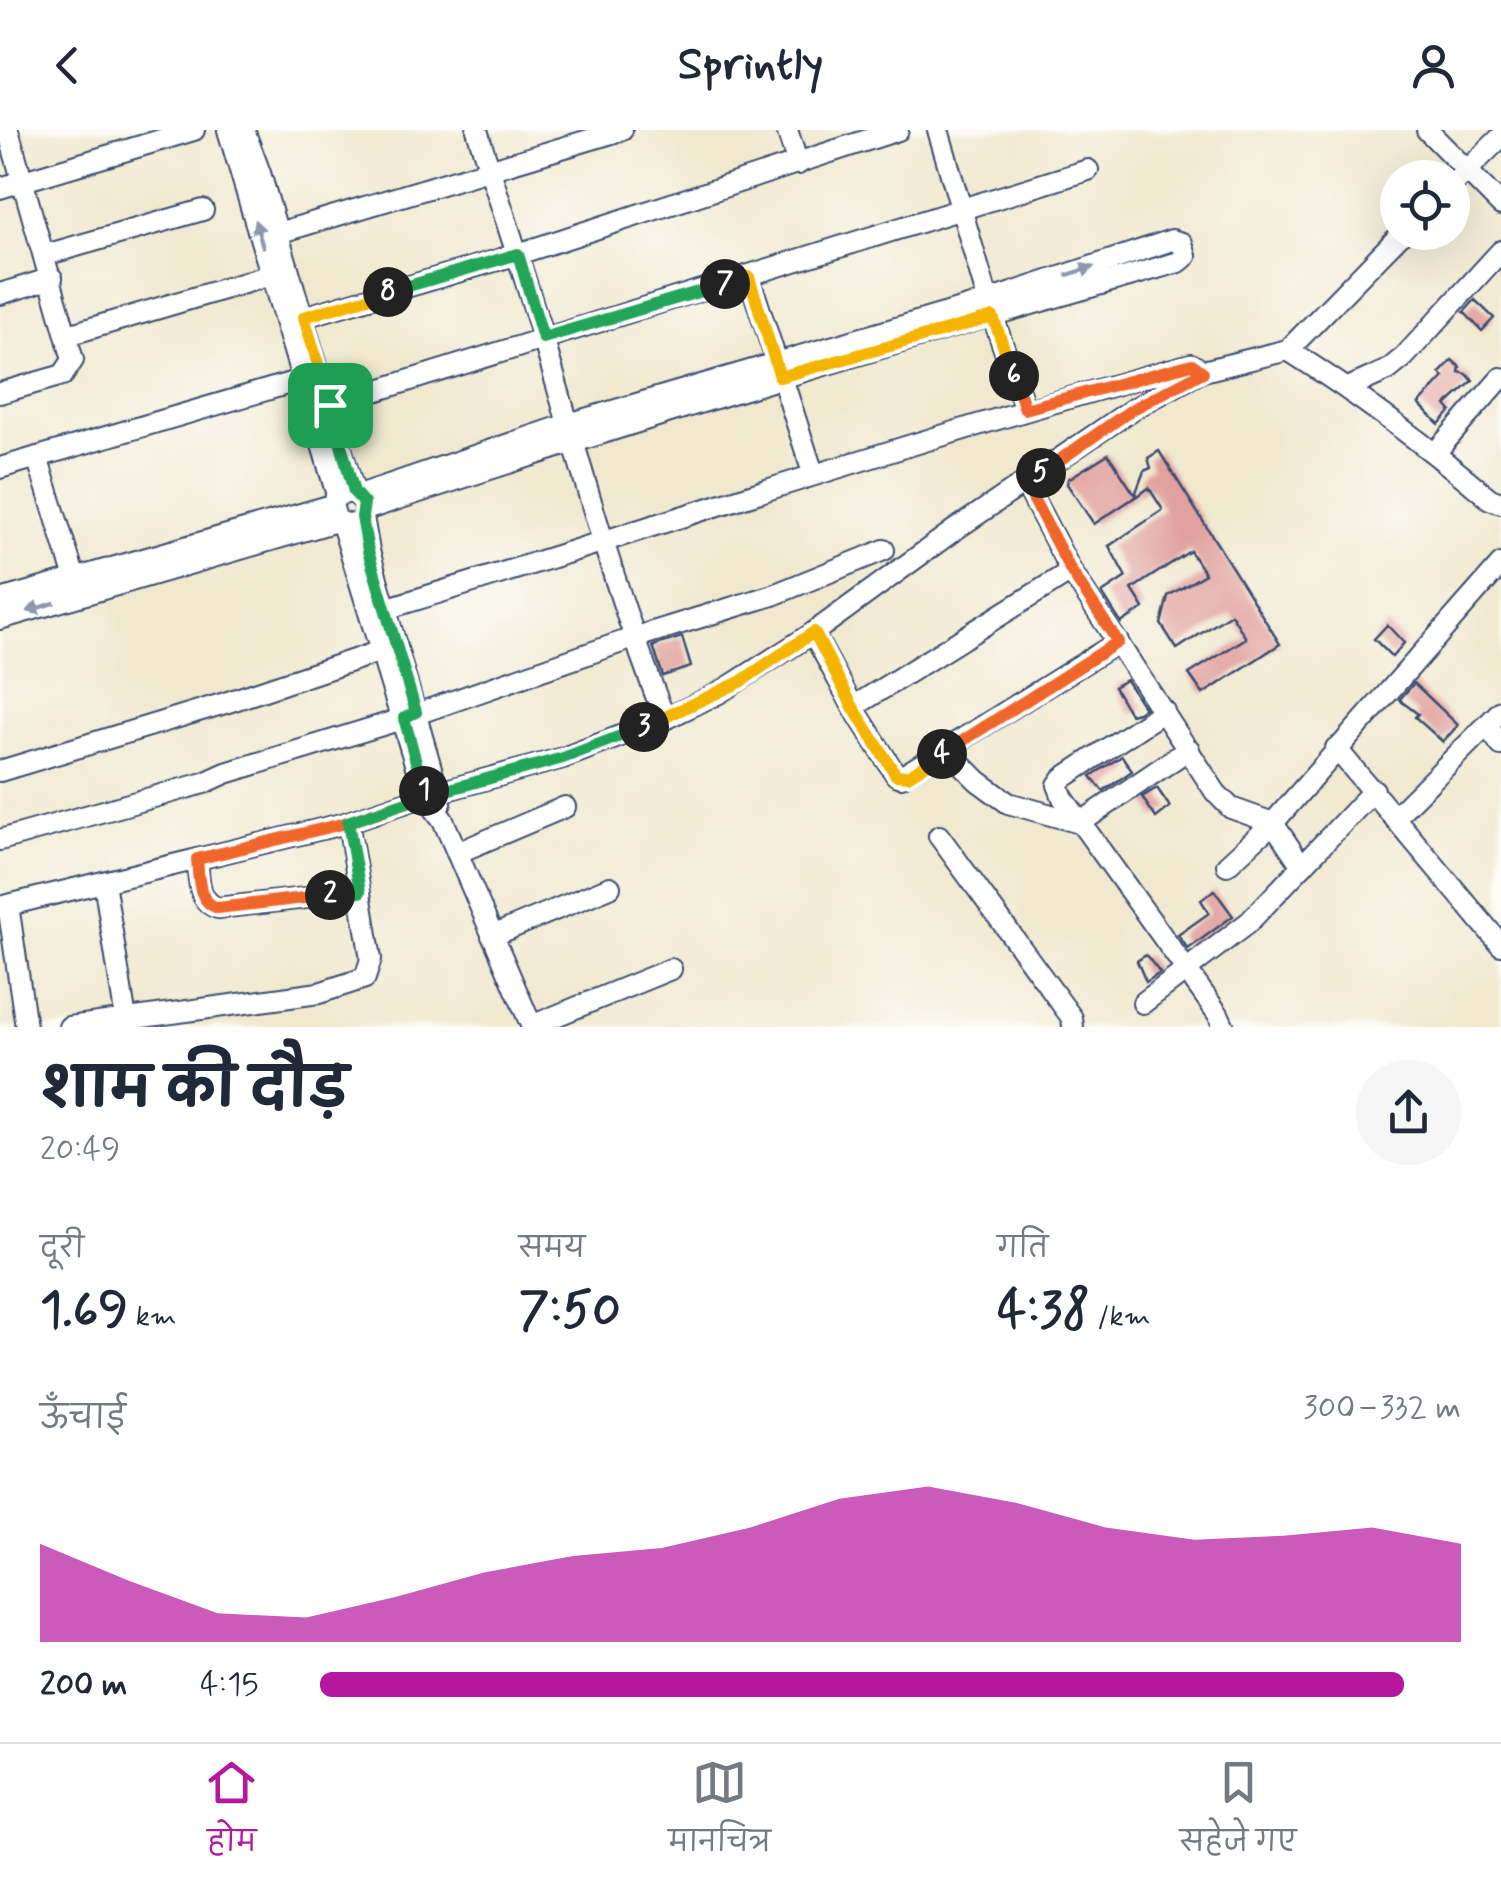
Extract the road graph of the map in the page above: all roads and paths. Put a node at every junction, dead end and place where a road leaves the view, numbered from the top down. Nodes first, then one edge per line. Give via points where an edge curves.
1 (8, 130) edge
2 (194, 130) edge
3 (228, 130) edge
4 (244, 130) edge
5 (477, 130) edge
6 (622, 130) edge
7 (787, 130) edge
8 (898, 130) edge
9 (938, 130) edge
10 (1427, 130) edge
11 (1501, 137) edge
12 (1458, 160) edge
13 (798, 164) junction
14 (1470, 169) edge
15 (490, 170) junction
16 (1088, 170) dead end
17 (1470, 171) edge
18 (24, 180) junction
19 (0, 188) edge
20 (1501, 205) edge
21 (962, 209) junction
22 (203, 210) dead end
23 (278, 234) junction
24 (1385, 250) edge
25 (1501, 251) edge
26 (518, 254) junction
27 (45, 255) junction
28 (271, 275) junction
29 (749, 277) junction
30 (52, 278) junction
31 (0, 294) edge
32 (990, 309) junction
33 (304, 317) junction
34 (68, 335) junction
35 (543, 338) junction
36 (1288, 350) junction
37 (778, 370) junction
38 (1203, 372) junction
39 (1501, 378) edge
40 (304, 379) junction
41 (1348, 388) junction
42 (0, 393) edge
43 (330, 405) junction
44 (1025, 409) junction
45 (570, 432) junction
46 (1435, 453) junction
47 (37, 457) junction
48 (0, 468) edge
49 (812, 473) junction
50 (1025, 483) junction
51 (1501, 503) edge
52 (348, 507) junction
53 (603, 544) junction
54 (884, 550) dead end
55 (1501, 564) edge
56 (1071, 571) junction
57 (77, 586) junction
58 (0, 600) edge
59 (385, 609) junction
60 (0, 619) edge
61 (814, 632) junction
62 (633, 638) junction
63 (1118, 642) junction
64 (389, 649) junction
65 (853, 707) junction
66 (1164, 711) junction
67 (410, 715) junction
68 (665, 718) junction
69 (1494, 718) edge
70 (1501, 745) edge
71 (1336, 748) junction
72 (1189, 749) junction
73 (948, 751) junction
74 (0, 771) edge
75 (1374, 790) junction
76 (432, 794) junction
77 (565, 806) dead end
78 (1396, 816) junction
79 (348, 822) junction
80 (1080, 822) junction
81 (1273, 823) junction
82 (939, 836) dead end
83 (0, 840) edge
84 (457, 853) junction
85 (197, 859) junction
86 (1227, 865) dead end
87 (1302, 866) junction
88 (104, 882) junction
89 (610, 888) dead end
90 (360, 892) junction
91 (4, 906) edge
92 (492, 936) junction
93 (1501, 945) edge
94 (671, 968) dead end
95 (1186, 970) junction
96 (1143, 1002) dead end
97 (126, 1020) junction
98 (532, 1026) edge
99 (26, 1027) edge
100 (69, 1027) edge
101 (1074, 1027) edge
102 (1224, 1027) edge

1 - 18 street
2 - 18 street
28 -> 3 street
4 - 23 street
5 - 15 street
6 - 15 street
7 - 13 street
8 - 13 street
9 - 21 street
10 - 12 street
11 - 14 street
13 - 26 street
15 - 23 street
15 - 26 street
16 - 21 street
17 - 20 street
18 - 19 street
18 - 27 street
21 - 29 street
21 - 32 street
22 - 27 street
23 - 33 street
24 - 36 street
25 - 41 street via 1404,357
26 - 33 street
26 - 35 street
27 - 30 street
28 - 34 street
28 - 40 street
29 - 35 street
29 - 37 street
30 - 31 street
30 - 34 street
32 -> 32 street via 1172,240 1182,242 1179,262
32 - 37 street
32 - 44 street
33 - 43 street
34 - 42 street via 74,360 63,375
35 - 43 street
35 - 45 street
36 - 38 street
36 - 41 street
37 - 45 street
37 - 49 street
38 - 44 street via 1192,364
38 - 50 street via 1133,409
39 - 46 street
40 - 47 street
40 - 52 street
41 - 46 street
43 - 52 street
44 - 49 street
45 - 52 street
45 - 53 street
46 - 51 street
47 - 48 street
47 - 57 street
49 - 53 street
50 - 56 street
50 - 61 street
52 - 57 street
52 - 59 street
52 - 64 street
53 - 59 street
53 - 62 street
54 - 62 street via 773,595
55 - 71 street
56 - 63 street
56 - 65 street
57 - 58 street
57 -> 60 street
59 - 64 street
61 - 65 street
61 - 68 street via 740,682
62 - 67 street
62 - 68 street
63 - 66 street
63 - 73 street
64 - 67 street
64 - 74 street
65 - 73 street via 896,775 908,776
66 - 72 street
66 - 80 street via 1063,778 1059,792
67 - 76 street
67 - 83 street
68 - 76 street via 563,758
69 - 70 street
69 - 78 street
71 - 75 street
71 - 81 street
72 - 80 street
72 - 81 street via 1223,801
73 - 80 street via 1008,803
75 - 78 street
75 - 87 street
76 - 79 street
76 - 84 street
77 - 84 street
78 - 93 street
79 - 85 street
79 - 90 street
80 - 95 street
81 - 86 street
81 - 87 street
82 - 101 street
84 - 92 street
85 - 88 street
85 - 90 street via 204,898 218,908
87 - 95 street via 1250,922
88 - 91 street
88 - 97 street
89 - 92 street
90 - 97 street via 371,959 356,983
91 - 99 street
92 - 98 street
94 - 98 street
95 - 96 street
95 - 102 street
97 - 100 street

